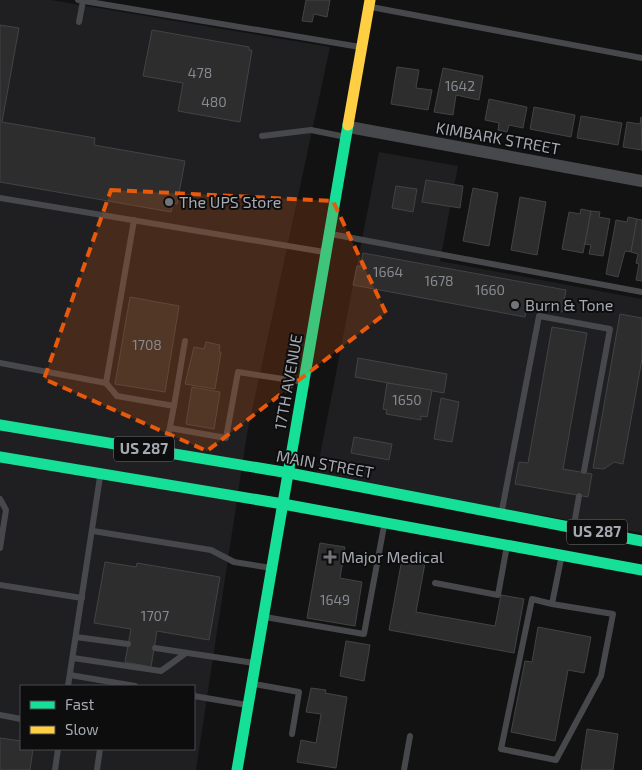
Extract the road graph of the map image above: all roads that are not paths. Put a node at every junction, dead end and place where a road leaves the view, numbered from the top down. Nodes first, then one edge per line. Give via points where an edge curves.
1 (81, 0) edge
2 (370, 3) edge
3 (80, 22) dead end
4 (362, 47) junction
5 (642, 58) edge
6 (348, 132) junction
7 (262, 136) dead end
8 (642, 181) edge
9 (0, 198) edge
10 (134, 220) junction
11 (330, 234) junction
12 (327, 253) junction
13 (642, 292) edge
14 (185, 341) dead end
15 (0, 364) edge
16 (305, 382) junction
17 (106, 383) junction
18 (174, 406) junction
19 (0, 425) edge
20 (170, 428) junction
21 (165, 453) junction
22 (0, 457) edge
23 (584, 471) dead end
24 (289, 473) junction
25 (101, 474) junction
26 (579, 496) dead end
27 (0, 499) edge
28 (283, 504) junction
29 (501, 514) junction
30 (384, 523) junction
31 (574, 528) junction
32 (93, 531) junction
33 (642, 541) edge
34 (508, 544) junction
35 (0, 548) edge
36 (562, 555) junction
37 (272, 568) junction
38 (642, 570) edge
39 (435, 583) dead end
40 (0, 586) edge
41 (82, 598) junction
42 (552, 604) junction
43 (264, 617) junction
44 (76, 637) junction
45 (128, 644) dead end
46 (155, 648) dead end
47 (186, 653) junction
48 (73, 658) junction
49 (256, 663) junction
50 (70, 675) junction
51 (112, 684) edge
52 (252, 684) junction
53 (68, 685) edge
54 (195, 696) edge
55 (248, 706) junction
56 (0, 715) edge
57 (20, 719) edge
58 (292, 734) dead end
59 (410, 736) dead end
60 (58, 750) edge
61 (100, 750) edge
62 (55, 770) edge
63 (97, 770) edge
64 (237, 770) edge
65 (404, 770) edge

1 - 3 lane
1 - 4 lane
2 - 4 main road, 17TH AVENUE
2 - 5 lane
4 - 6 main road, 17TH AVENUE
6 - 7 lane via 311,130
6 - 8 street, KIMBARK STREET
6 - 11 main road, 17TH AVENUE
9 - 10 lane
10 - 12 lane
10 - 17 lane
11 - 12 main road, 17TH AVENUE
11 - 13 lane
12 - 16 main road, 17TH AVENUE
14 - 18 lane
15 - 17 lane
16 - 20 lane via 238,372 226,438
16 - 24 main road, 17TH AVENUE
17 - 18 lane via 117,396
18 - 20 lane
19 - 21 main road, MAIN STREET / US 287
20 - 21 lane
21 - 24 main road, MAIN STREET / US 287
22 - 25 main road, US 287
23 - 29 lane via 610,329 539,316
24 - 28 main road, 17TH AVENUE
24 - 29 main road, MAIN STREET / US 287
25 - 28 main road, US 287
25 - 32 lane
26 - 31 lane
27 - 35 lane via 6,510
28 - 30 main road, US 287
28 - 37 main road, 17TH AVENUE
29 - 31 main road, MAIN STREET / US 287
30 - 34 main road, US 287
30 - 43 lane via 364,634
31 - 33 main road, MAIN STREET / US 287
32 - 37 lane via 211,550 234,562
32 - 41 lane
34 - 36 main road, US 287
34 - 39 lane via 498,595
36 - 38 main road, US 287
36 - 42 lane
37 - 43 main road, 17TH AVENUE
40 - 41 lane
41 - 44 lane
42 - 42 lane via 613,614 601,676 556,760 501,749 532,598
43 - 49 main road, 17TH AVENUE
44 - 45 lane
44 - 48 lane
46 - 47 lane
47 - 48 lane via 161,671
47 - 49 lane
48 - 50 lane
49 - 52 main road, 17TH AVENUE
50 - 51 lane
50 - 53 lane
52 - 55 main road, 17TH AVENUE
52 - 58 lane via 299,692
54 - 55 lane
55 - 64 main road, 17TH AVENUE
56 - 57 lane
59 - 65 lane
60 - 62 lane
61 - 63 lane

